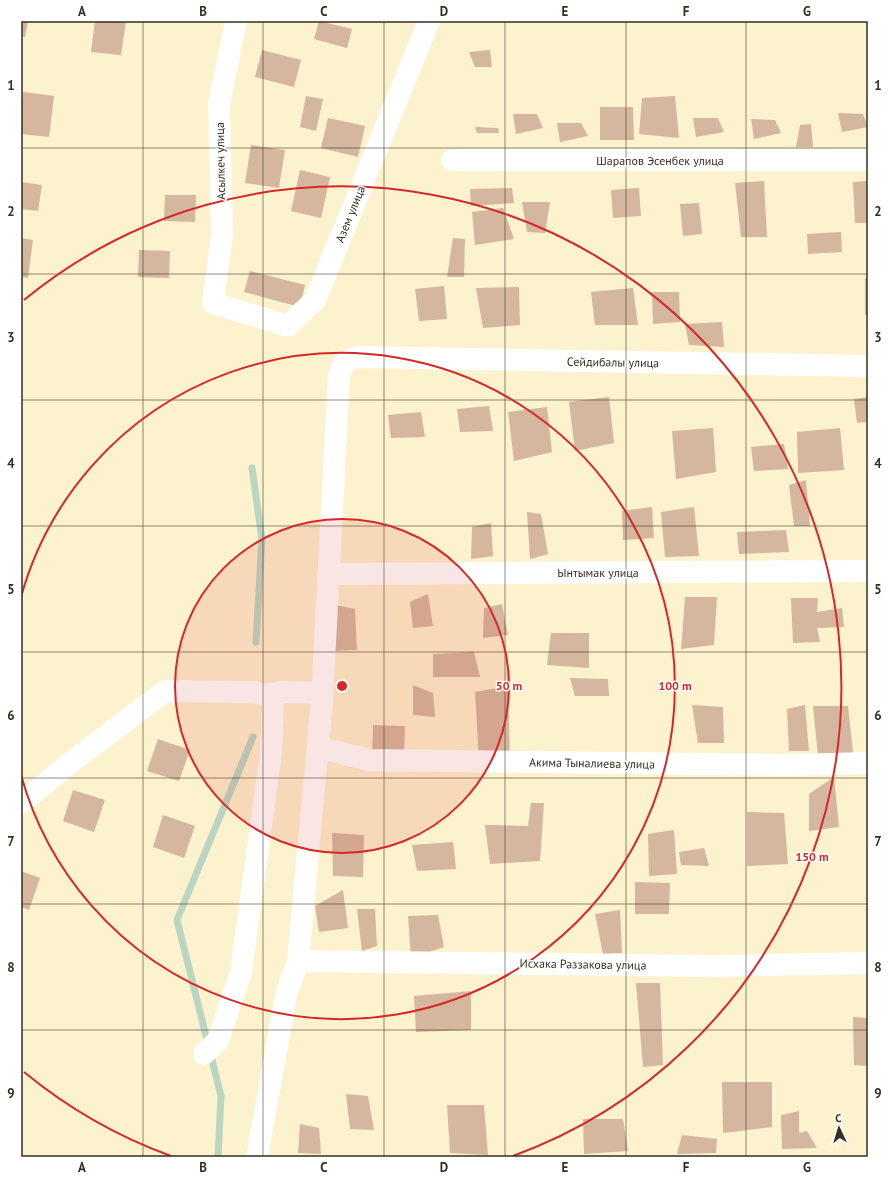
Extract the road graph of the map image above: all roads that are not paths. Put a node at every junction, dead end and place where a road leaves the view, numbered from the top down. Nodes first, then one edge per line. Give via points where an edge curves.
1 (236, 21) edge
2 (430, 21) edge
3 (452, 160) dead end
4 (868, 160) edge
5 (213, 303) joint
6 (868, 366) edge
7 (868, 571) edge
8 (328, 574) junction
9 (322, 694) junction
10 (267, 696) junction
11 (318, 746) junction
12 (868, 763) edge
13 (21, 803) edge
14 (298, 961) junction
15 (868, 963) edge
16 (204, 1054) dead end
17 (257, 1157) edge

1 - 5 street, Асылкеч улица via 219,104 222,234
2 - 5 street, Азем улица via 314,300 288,326
3 - 4 street, Шарапов Эсенбек улица
6 - 8 street, Сейдибалы улица via 351,358 344,363 339,376
7 - 8 street, Ынтымак улица
8 - 9 street
9 - 10 street via 280,692
9 - 11 street
10 - 13 street via 255,692 165,691
10 - 16 street via 273,704 272,752 241,972 218,1040
11 - 12 street, Акима Тыналиева улица via 368,760 789,765
11 - 14 street
14 - 15 street, Исхака Раззакова улица via 718,966
14 - 17 street via 286,995

